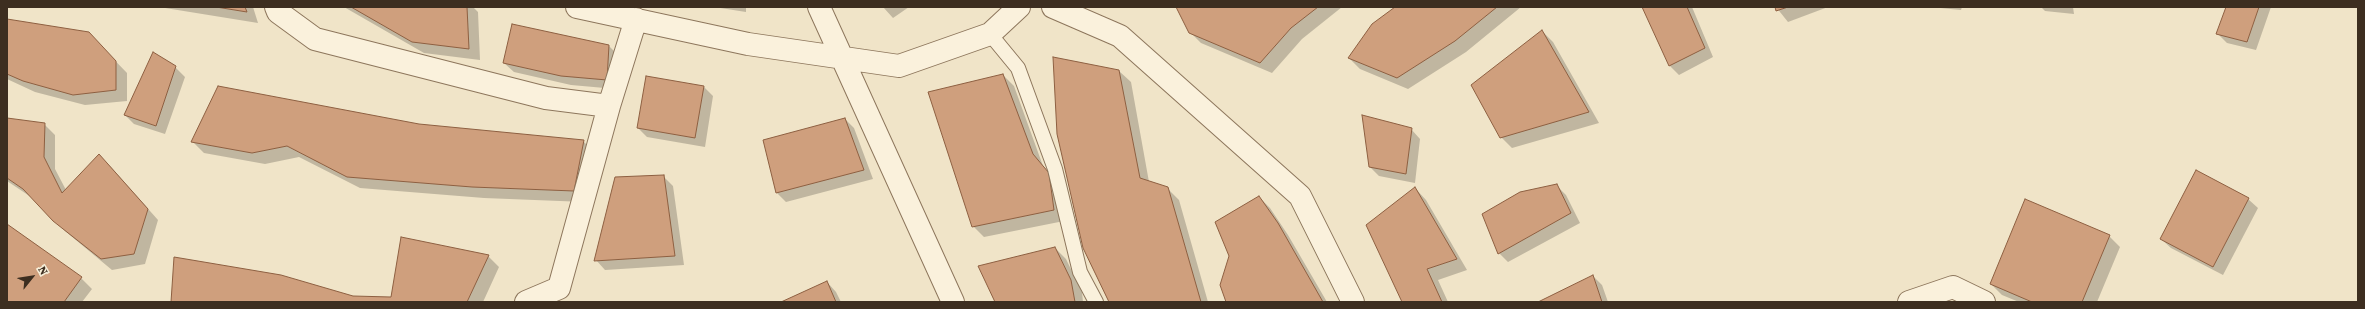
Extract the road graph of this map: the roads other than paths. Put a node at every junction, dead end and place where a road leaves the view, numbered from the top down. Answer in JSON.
{"nodes":[{"id":1,"x":276,"y":7,"type":"edge"},
{"id":2,"x":578,"y":7,"type":"edge"},
{"id":3,"x":819,"y":7,"type":"edge"},
{"id":4,"x":1019,"y":7,"type":"edge"},
{"id":5,"x":1053,"y":7,"type":"edge"},
{"id":6,"x":636,"y":20,"type":"junction"},
{"id":7,"x":990,"y":34,"type":"junction"},
{"id":8,"x":842,"y":58,"type":"junction"},
{"id":9,"x":609,"y":106,"type":"junction"},
{"id":10,"x":526,"y":302,"type":"edge"},
{"id":11,"x":953,"y":302,"type":"edge"},
{"id":12,"x":1096,"y":302,"type":"edge"},
{"id":13,"x":1353,"y":302,"type":"edge"},
{"id":14,"x":1909,"y":302,"type":"edge"},
{"id":15,"x":1984,"y":302,"type":"edge"}],
"edges":[{"from":1,"to":9,"type":"street"},
{"from":2,"to":6,"type":"street"},
{"from":3,"to":8,"type":"street"},
{"from":4,"to":7,"type":"street"},
{"from":5,"to":13,"type":"street"},
{"from":6,"to":8,"type":"street"},
{"from":6,"to":9,"type":"street"},
{"from":7,"to":8,"type":"street"},
{"from":7,"to":12,"type":"lane"},
{"from":8,"to":11,"type":"street"},
{"from":9,"to":10,"type":"street"},
{"from":14,"to":15,"type":"street"}]}
